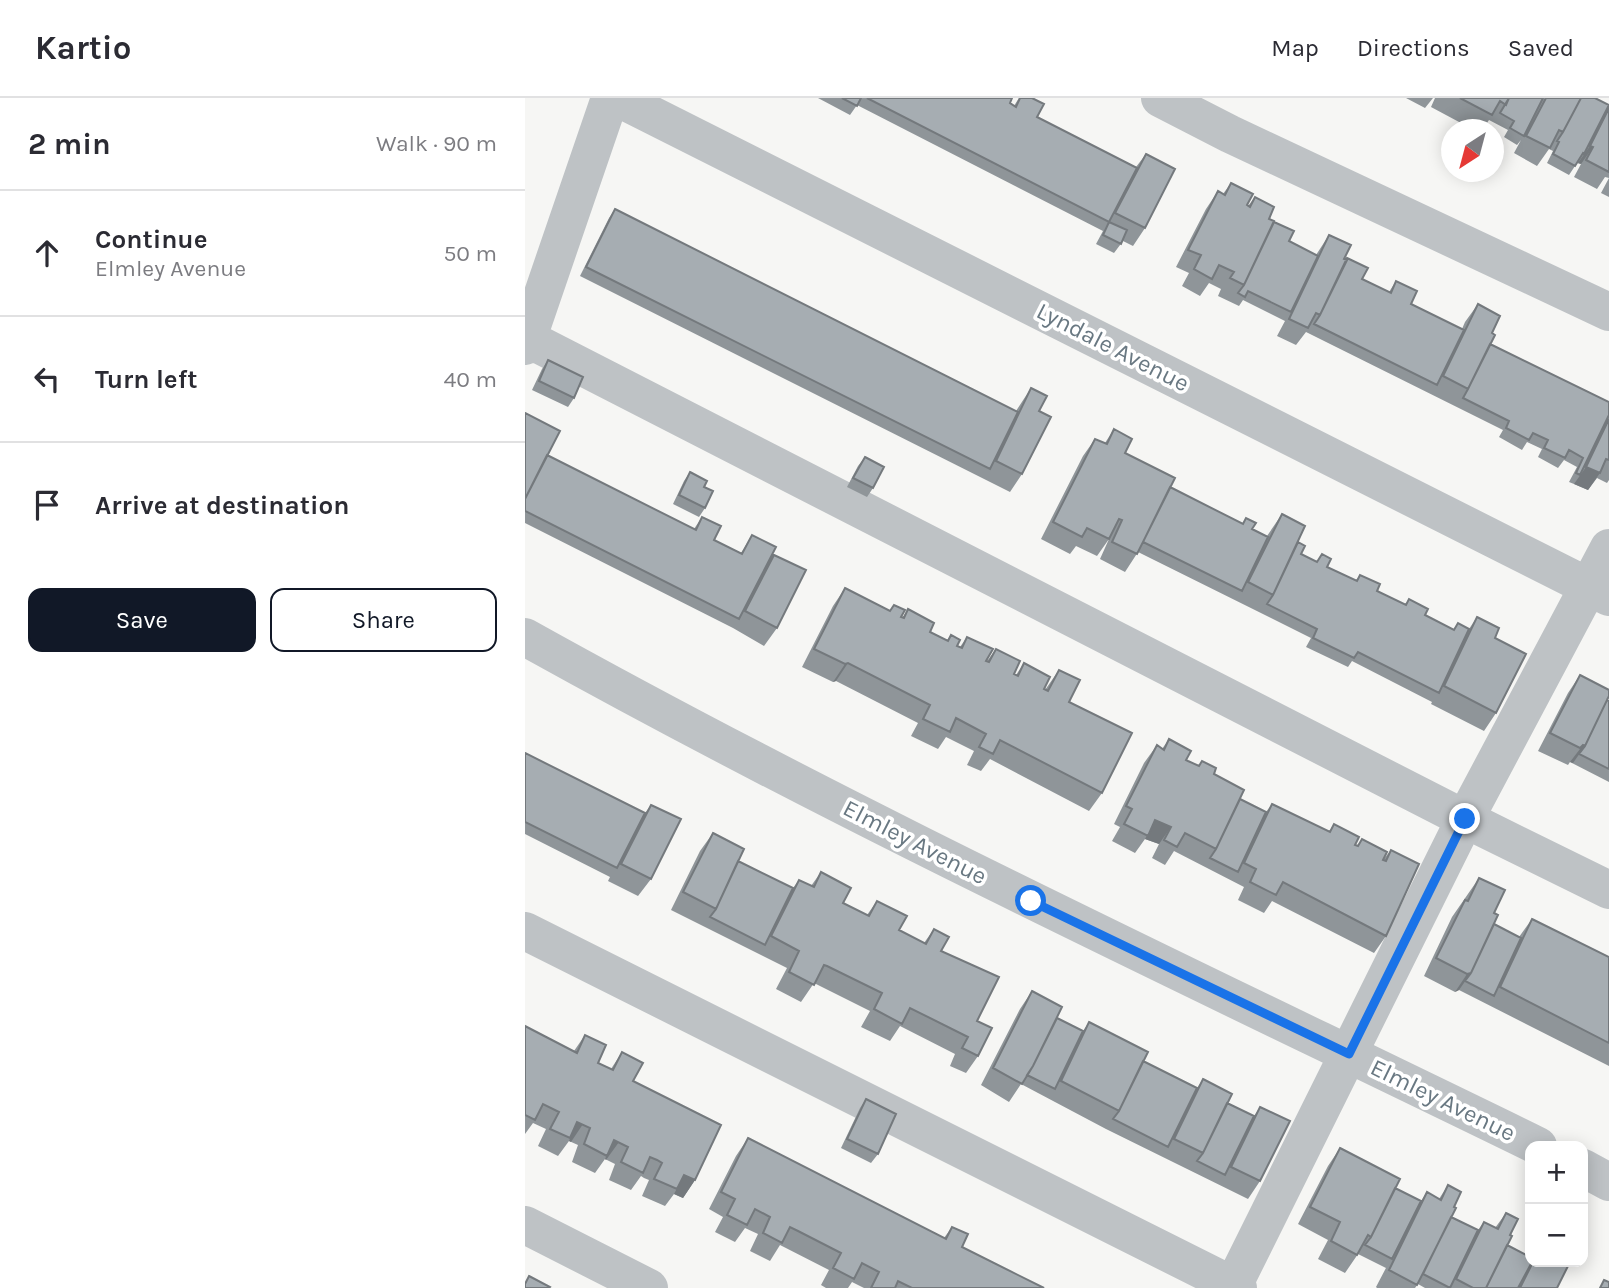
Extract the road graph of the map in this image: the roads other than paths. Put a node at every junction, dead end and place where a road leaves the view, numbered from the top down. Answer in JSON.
{"nodes":[{"id":1,"x":610,"y":98,"type":"edge"},
{"id":2,"x":618,"y":98,"type":"edge"},
{"id":3,"x":1160,"y":98,"type":"edge"},
{"id":4,"x":1609,"y":312,"type":"edge"},
{"id":5,"x":526,"y":343,"type":"edge"},
{"id":6,"x":1609,"y":548,"type":"edge"},
{"id":7,"x":1599,"y":592,"type":"edge"},
{"id":8,"x":525,"y":637,"type":"edge"},
{"id":9,"x":1465,"y":819,"type":"junction"},
{"id":10,"x":1609,"y":890,"type":"edge"},
{"id":11,"x":525,"y":931,"type":"edge"},
{"id":12,"x":1349,"y":1054,"type":"junction"},
{"id":13,"x":1528,"y":1141,"type":"edge"},
{"id":14,"x":1588,"y":1171,"type":"edge"},
{"id":15,"x":1609,"y":1182,"type":"edge"},
{"id":16,"x":525,"y":1225,"type":"edge"},
{"id":17,"x":1235,"y":1287,"type":"edge"},
{"id":18,"x":649,"y":1288,"type":"edge"}],
"edges":[{"from":1,"to":5,"type":"street"},
{"from":2,"to":7,"type":"street","name":"Lyndale Avenue"},
{"from":3,"to":4,"type":"street"},
{"from":5,"to":9,"type":"street"},
{"from":6,"to":7,"type":"street"},
{"from":7,"to":9,"type":"street"},
{"from":8,"to":12,"type":"street","name":"Elmley Avenue"},
{"from":9,"to":10,"type":"street"},
{"from":9,"to":12,"type":"street"},
{"from":11,"to":17,"type":"street"},
{"from":12,"to":13,"type":"street","name":"Elmley Avenue"},
{"from":12,"to":17,"type":"street"},
{"from":14,"to":15,"type":"street"},
{"from":16,"to":18,"type":"street"}]}
